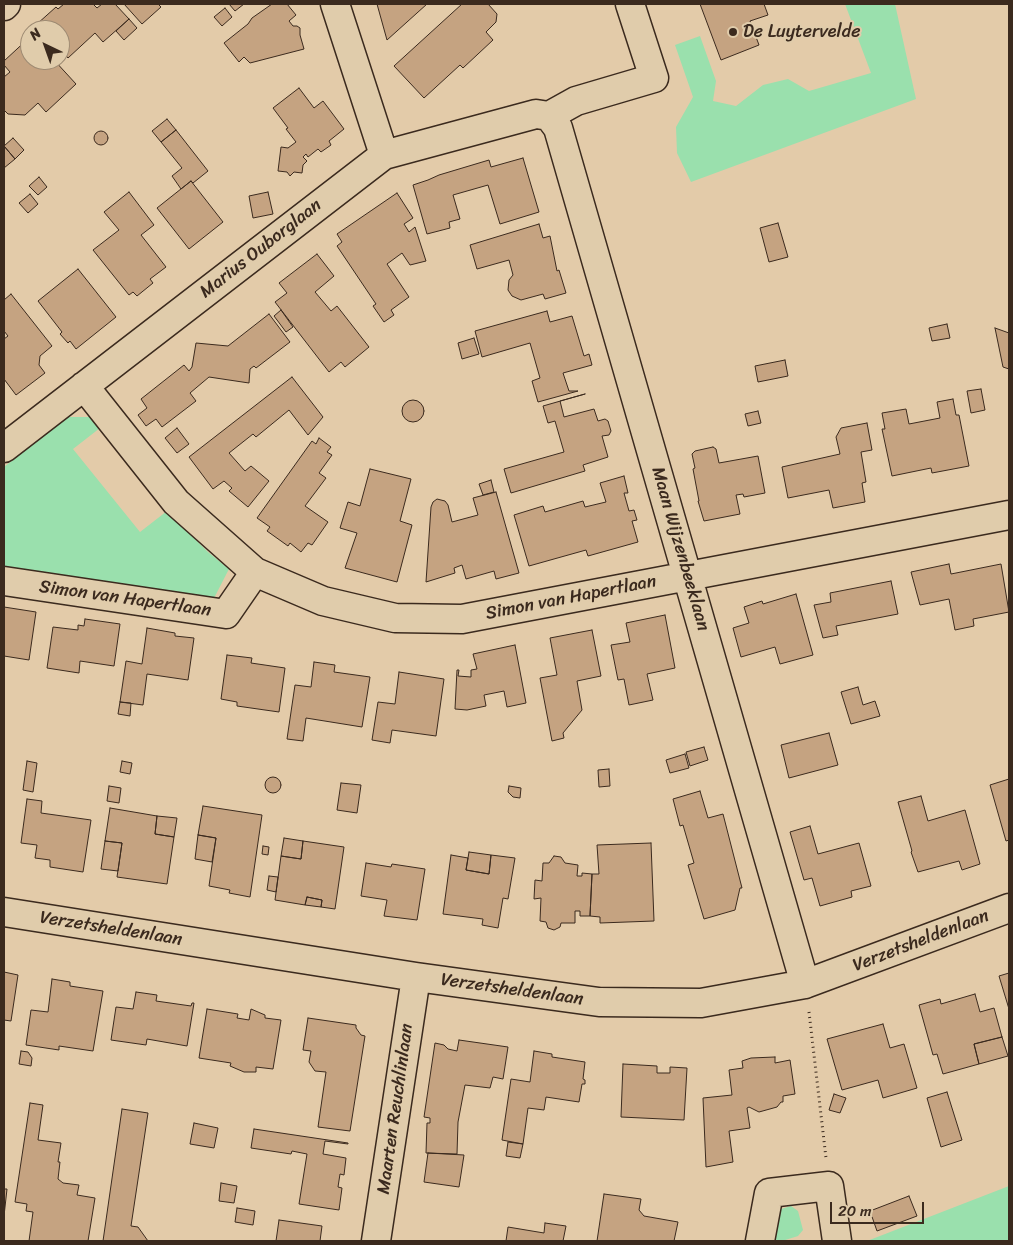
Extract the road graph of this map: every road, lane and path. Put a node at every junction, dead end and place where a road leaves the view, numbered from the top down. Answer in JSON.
{"nodes":[{"id":1,"x":335,"y":4,"type":"edge"},
{"id":2,"x":630,"y":4,"type":"edge"},
{"id":3,"x":549,"y":116,"type":"junction"},
{"id":4,"x":384,"y":155,"type":"junction"},
{"id":5,"x":84,"y":386,"type":"junction"},
{"id":6,"x":4,"y":448,"type":"edge"},
{"id":7,"x":1009,"y":515,"type":"edge"},
{"id":8,"x":255,"y":572,"type":"junction"},
{"id":9,"x":688,"y":576,"type":"junction"},
{"id":10,"x":4,"y":581,"type":"edge"},
{"id":11,"x":1009,"y":908,"type":"edge"},
{"id":12,"x":4,"y":912,"type":"edge"},
{"id":13,"x":416,"y":977,"type":"junction"},
{"id":14,"x":805,"y":984,"type":"junction"},
{"id":15,"x":829,"y":1186,"type":"junction"},
{"id":16,"x":376,"y":1241,"type":"edge"},
{"id":17,"x":760,"y":1241,"type":"edge"},
{"id":18,"x":837,"y":1241,"type":"edge"}],
"edges":[{"from":1,"to":4,"type":"street"},
{"from":2,"to":3,"type":"street"},
{"from":3,"to":4,"type":"street","name":"Marius Ouborglaan"},
{"from":3,"to":9,"type":"street","name":"Maan Wijzenbeeklaan"},
{"from":4,"to":5,"type":"street","name":"Marius Ouborglaan"},
{"from":5,"to":6,"type":"street","name":"Marius Ouborglaan"},
{"from":5,"to":8,"type":"street","name":"Simon van Hapertlaan"},
{"from":7,"to":9,"type":"street","name":"Simon van Hapertlaan"},
{"from":8,"to":9,"type":"street","name":"Simon van Hapertlaan"},
{"from":8,"to":10,"type":"street","name":"Simon van Hapertlaan"},
{"from":9,"to":14,"type":"street","name":"Maan Wijzenbeeklaan"},
{"from":11,"to":14,"type":"street","name":"Verzetsheldenlaan"},
{"from":12,"to":13,"type":"street","name":"Verzetsheldenlaan"},
{"from":13,"to":14,"type":"street","name":"Verzetsheldenlaan"},
{"from":13,"to":16,"type":"street","name":"Maarten Reuchlinlaan"},
{"from":14,"to":15,"type":"path"},
{"from":15,"to":17,"type":"street"},
{"from":15,"to":18,"type":"street"}]}
